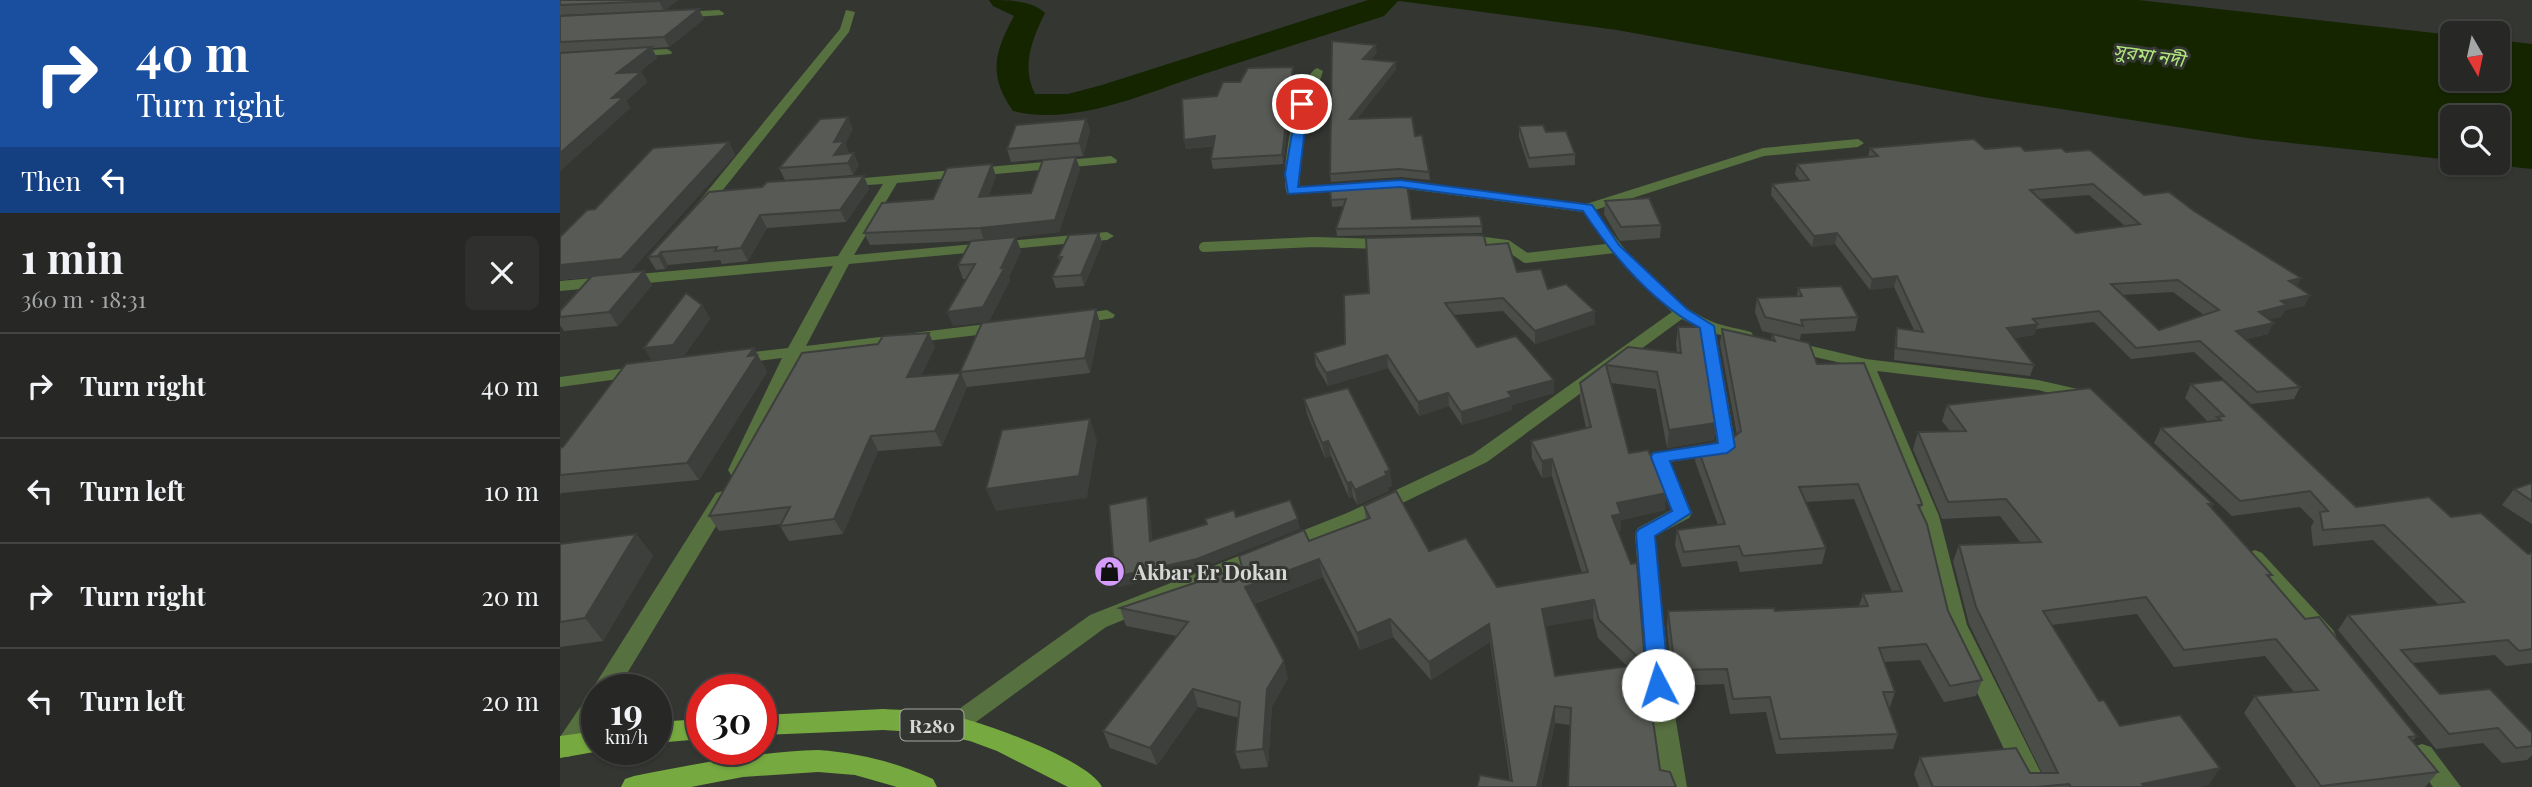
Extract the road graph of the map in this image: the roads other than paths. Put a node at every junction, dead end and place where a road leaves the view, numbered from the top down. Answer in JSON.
{"nodes":[{"id":1,"x":849,"y":12,"type":"dead end"},
{"id":2,"x":719,"y":13,"type":"dead end"},
{"id":3,"x":666,"y":15,"type":"edge"},
{"id":4,"x":667,"y":52,"type":"dead end"},
{"id":5,"x":613,"y":55,"type":"edge"},
{"id":6,"x":1317,"y":71,"type":"dead end"},
{"id":7,"x":1858,"y":143,"type":"dead end"},
{"id":8,"x":1111,"y":160,"type":"dead end"},
{"id":9,"x":892,"y":180,"type":"junction"},
{"id":10,"x":824,"y":185,"type":"edge"},
{"id":11,"x":1587,"y":208,"type":"junction"},
{"id":12,"x":689,"y":221,"type":"edge"},
{"id":13,"x":1107,"y":236,"type":"dead end"},
{"id":14,"x":1455,"y":241,"type":"edge"},
{"id":15,"x":1392,"y":243,"type":"edge"},
{"id":16,"x":1204,"y":247,"type":"dead end"},
{"id":17,"x":1615,"y":248,"type":"junction"},
{"id":18,"x":841,"y":258,"type":"junction"},
{"id":19,"x":654,"y":259,"type":"edge"},
{"id":20,"x":637,"y":277,"type":"junction"},
{"id":21,"x":560,"y":286,"type":"edge"},
{"id":22,"x":1682,"y":313,"type":"junction"},
{"id":23,"x":1107,"y":315,"type":"dead end"},
{"id":24,"x":1058,"y":321,"type":"edge"},
{"id":25,"x":1021,"y":325,"type":"edge"},
{"id":26,"x":1707,"y":326,"type":"junction"},
{"id":27,"x":791,"y":352,"type":"junction"},
{"id":28,"x":723,"y":361,"type":"edge"},
{"id":29,"x":1866,"y":364,"type":"junction"},
{"id":30,"x":654,"y":370,"type":"edge"},
{"id":31,"x":560,"y":382,"type":"edge"},
{"id":32,"x":2107,"y":414,"type":"edge"},
{"id":33,"x":2240,"y":542,"type":"edge"},
{"id":34,"x":2338,"y":652,"type":"edge"},
{"id":35,"x":614,"y":674,"type":"edge"},
{"id":36,"x":581,"y":723,"type":"edge"},
{"id":37,"x":777,"y":724,"type":"edge"},
{"id":38,"x":953,"y":726,"type":"junction"},
{"id":39,"x":2406,"y":735,"type":"edge"},
{"id":40,"x":564,"y":746,"type":"edge"},
{"id":41,"x":634,"y":787,"type":"edge"},
{"id":42,"x":924,"y":787,"type":"edge"},
{"id":43,"x":1089,"y":787,"type":"edge"},
{"id":44,"x":1674,"y":787,"type":"edge"},
{"id":45,"x":2035,"y":787,"type":"edge"},
{"id":46,"x":2448,"y":787,"type":"edge"}],
"edges":[{"from":1,"to":12,"type":"street"},
{"from":2,"to":3,"type":"street"},
{"from":4,"to":5,"type":"street"},
{"from":6,"to":11,"type":"street"},
{"from":7,"to":11,"type":"street"},
{"from":8,"to":9,"type":"street"},
{"from":9,"to":10,"type":"street"},
{"from":9,"to":18,"type":"street"},
{"from":11,"to":17,"type":"street"},
{"from":13,"to":18,"type":"street"},
{"from":14,"to":17,"type":"lane"},
{"from":15,"to":16,"type":"lane"},
{"from":17,"to":22,"type":"street"},
{"from":18,"to":20,"type":"street"},
{"from":18,"to":27,"type":"street"},
{"from":19,"to":20,"type":"street"},
{"from":20,"to":21,"type":"street"},
{"from":22,"to":26,"type":"street"},
{"from":22,"to":38,"type":"street"},
{"from":23,"to":24,"type":"street"},
{"from":25,"to":27,"type":"street"},
{"from":26,"to":29,"type":"street"},
{"from":26,"to":44,"type":"street"},
{"from":27,"to":28,"type":"street"},
{"from":27,"to":35,"type":"street"},
{"from":29,"to":32,"type":"street"},
{"from":29,"to":45,"type":"street"},
{"from":30,"to":31,"type":"street"},
{"from":33,"to":34,"type":"street"},
{"from":36,"to":40,"type":"street"},
{"from":37,"to":38,"type":"main road","number":"R280"},
{"from":38,"to":43,"type":"main road","number":"R280"},
{"from":39,"to":46,"type":"street"},
{"from":41,"to":42,"type":"main road"}]}
